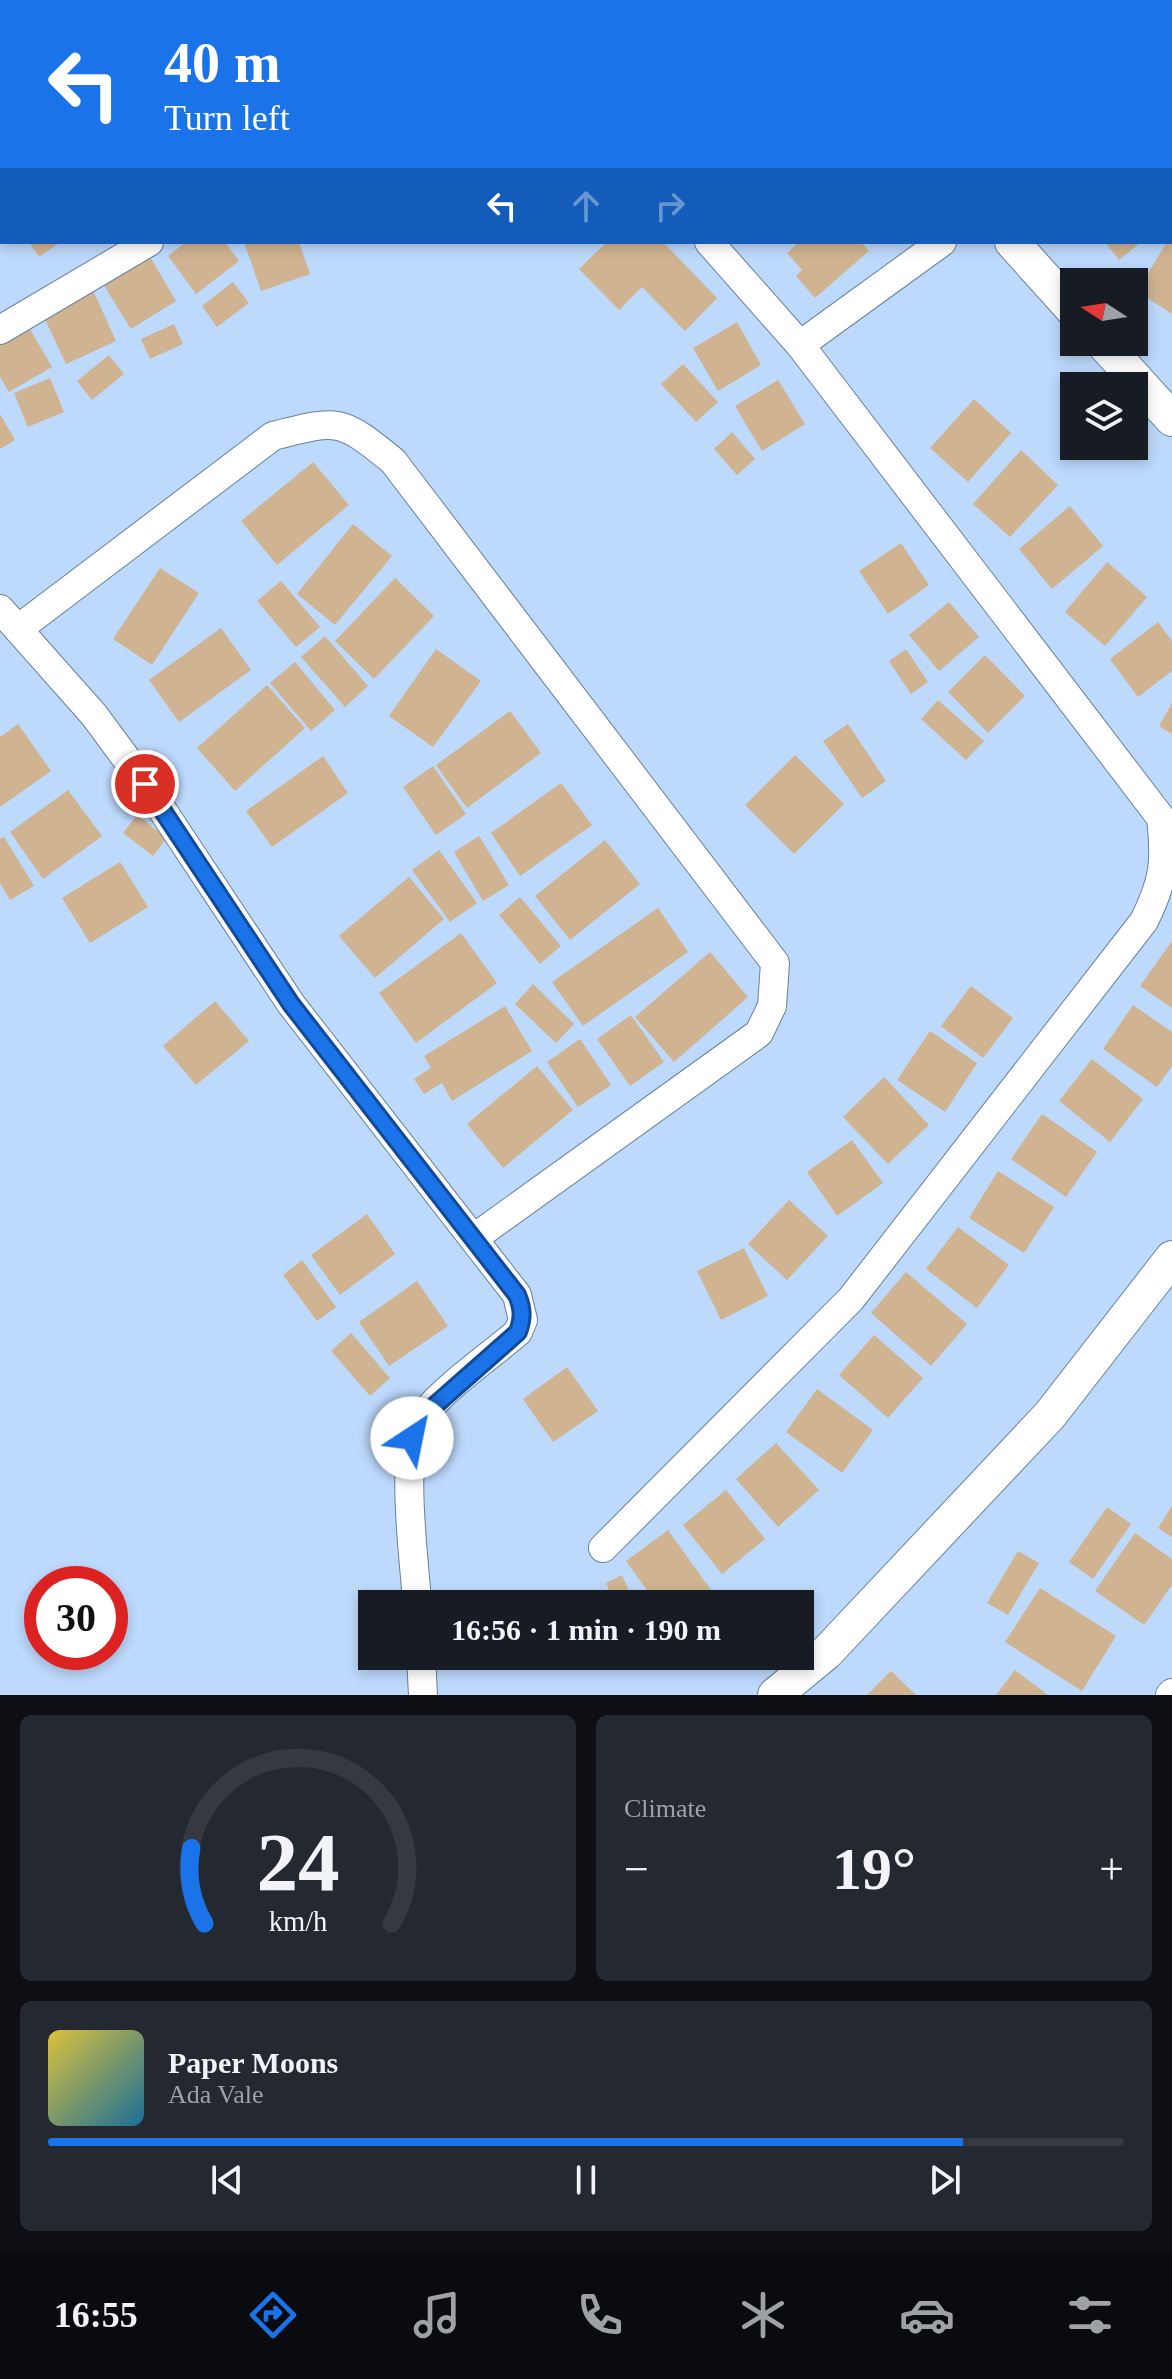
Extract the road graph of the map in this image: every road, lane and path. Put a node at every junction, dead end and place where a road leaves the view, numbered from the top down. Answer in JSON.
{"nodes":[{"id":1,"x":146,"y":244,"type":"edge"},
{"id":2,"x":711,"y":244,"type":"edge"},
{"id":3,"x":939,"y":244,"type":"edge"},
{"id":4,"x":1014,"y":244,"type":"edge"},
{"id":5,"x":1060,"y":295,"type":"edge"},
{"id":6,"x":0,"y":330,"type":"edge"},
{"id":7,"x":800,"y":345,"type":"junction"},
{"id":8,"x":1115,"y":356,"type":"edge"},
{"id":9,"x":1172,"y":419,"type":"edge"},
{"id":10,"x":9,"y":619,"type":"edge"},
{"id":11,"x":474,"y":1238,"type":"junction"},
{"id":12,"x":1172,"y":1258,"type":"edge"},
{"id":13,"x":603,"y":1548,"type":"dead end"},
{"id":14,"x":416,"y":1590,"type":"edge"},
{"id":15,"x":422,"y":1670,"type":"edge"},
{"id":16,"x":423,"y":1695,"type":"edge"},
{"id":17,"x":775,"y":1695,"type":"edge"}],
"edges":[{"from":1,"to":6,"type":"street"},
{"from":2,"to":7,"type":"street"},
{"from":3,"to":7,"type":"street"},
{"from":4,"to":5,"type":"street"},
{"from":7,"to":13,"type":"street"},
{"from":8,"to":9,"type":"street"},
{"from":10,"to":11,"type":"street"},
{"from":10,"to":11,"type":"street"},
{"from":11,"to":14,"type":"street"},
{"from":12,"to":17,"type":"street"},
{"from":15,"to":16,"type":"street"}]}
